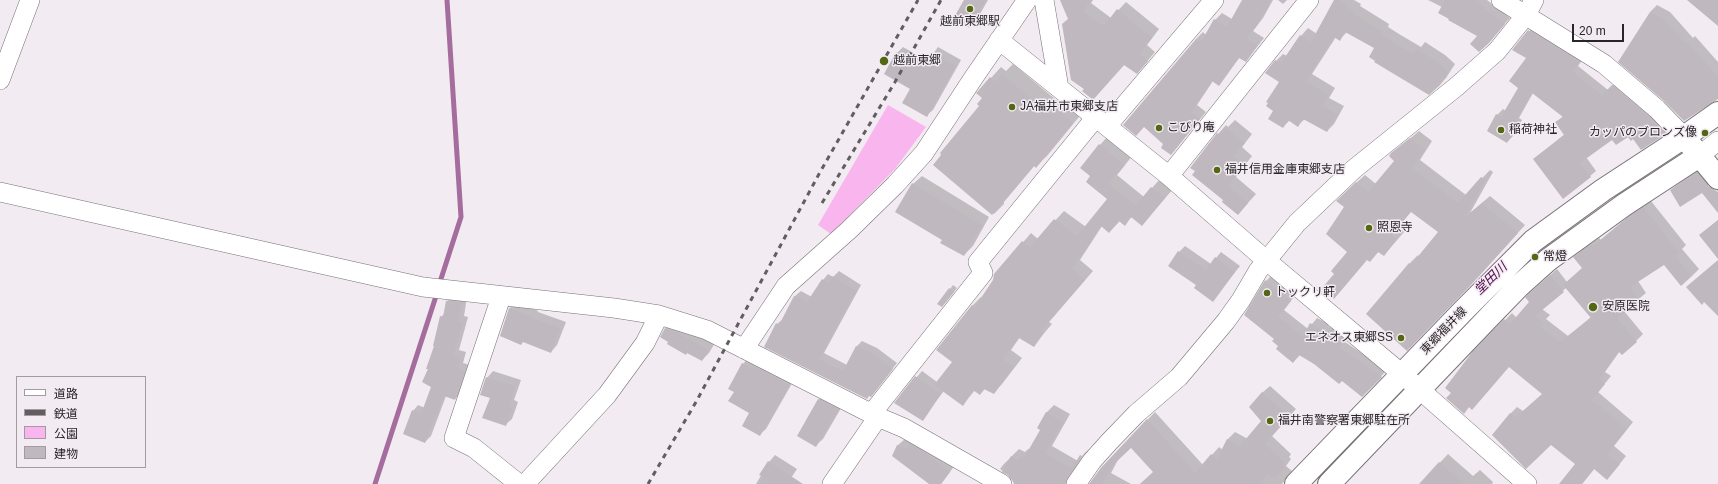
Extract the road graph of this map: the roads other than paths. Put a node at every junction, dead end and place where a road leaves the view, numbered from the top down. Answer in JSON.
{"nodes":[{"id":1,"x":30,"y":0,"type":"edge"},
{"id":2,"x":1027,"y":0,"type":"edge"},
{"id":3,"x":1044,"y":0,"type":"edge"},
{"id":4,"x":1214,"y":0,"type":"edge"},
{"id":5,"x":1309,"y":0,"type":"edge"},
{"id":6,"x":1501,"y":0,"type":"edge"},
{"id":7,"x":1530,"y":7,"type":"edge"},
{"id":8,"x":999,"y":40,"type":"junction"},
{"id":9,"x":0,"y":80,"type":"edge"},
{"id":10,"x":1059,"y":88,"type":"junction"},
{"id":11,"x":1718,"y":113,"type":"edge"},
{"id":12,"x":1101,"y":121,"type":"junction"},
{"id":13,"x":1718,"y":142,"type":"edge"},
{"id":14,"x":1691,"y":146,"type":"junction"},
{"id":15,"x":1169,"y":176,"type":"junction"},
{"id":16,"x":1718,"y":178,"type":"edge"},
{"id":17,"x":0,"y":192,"type":"edge"},
{"id":18,"x":1533,"y":241,"type":"junction"},
{"id":19,"x":1548,"y":260,"type":"junction"},
{"id":20,"x":1267,"y":261,"type":"junction"},
{"id":21,"x":501,"y":296,"type":"junction"},
{"id":22,"x":1464,"y":310,"type":"junction"},
{"id":23,"x":659,"y":315,"type":"junction"},
{"id":24,"x":1490,"y":316,"type":"junction"},
{"id":25,"x":744,"y":349,"type":"junction"},
{"id":26,"x":1402,"y":374,"type":"junction"},
{"id":27,"x":1420,"y":390,"type":"junction"},
{"id":28,"x":875,"y":415,"type":"junction"},
{"id":29,"x":1312,"y":465,"type":"junction"},
{"id":30,"x":1334,"y":479,"type":"edge"},
{"id":31,"x":519,"y":484,"type":"edge"},
{"id":32,"x":525,"y":484,"type":"edge"},
{"id":33,"x":832,"y":484,"type":"edge"},
{"id":34,"x":1002,"y":484,"type":"edge"},
{"id":35,"x":1076,"y":484,"type":"edge"},
{"id":36,"x":1296,"y":484,"type":"edge"},
{"id":37,"x":1527,"y":484,"type":"edge"}],
"edges":[{"from":1,"to":9,"type":"street"},
{"from":2,"to":8,"type":"street"},
{"from":3,"to":10,"type":"street"},
{"from":4,"to":12,"type":"street"},
{"from":5,"to":15,"type":"street"},
{"from":6,"to":7,"type":"street"},
{"from":7,"to":14,"type":"street"},
{"from":7,"to":20,"type":"street"},
{"from":8,"to":10,"type":"street"},
{"from":8,"to":25,"type":"street"},
{"from":10,"to":12,"type":"street"},
{"from":11,"to":14,"type":"main road"},
{"from":12,"to":15,"type":"street"},
{"from":12,"to":28,"type":"street"},
{"from":13,"to":14,"type":"street"},
{"from":14,"to":16,"type":"main road"},
{"from":14,"to":18,"type":"main road","name":"東郷福井線"},
{"from":14,"to":19,"type":"main road","name":"東郷福井線"},
{"from":15,"to":20,"type":"street"},
{"from":17,"to":21,"type":"street"},
{"from":18,"to":19,"type":"street"},
{"from":18,"to":22,"type":"main road","name":"東郷福井線"},
{"from":19,"to":24,"type":"main road","name":"東郷福井線"},
{"from":20,"to":26,"type":"street"},
{"from":20,"to":35,"type":"street"},
{"from":21,"to":23,"type":"street"},
{"from":21,"to":31,"type":"street"},
{"from":22,"to":24,"type":"street"},
{"from":22,"to":26,"type":"main road","name":"東郷福井線"},
{"from":23,"to":25,"type":"street"},
{"from":23,"to":32,"type":"street"},
{"from":24,"to":27,"type":"main road","name":"東郷福井線"},
{"from":25,"to":28,"type":"street"},
{"from":26,"to":27,"type":"street"},
{"from":26,"to":29,"type":"main road","name":"東郷福井線"},
{"from":27,"to":30,"type":"main road","name":"東郷福井線"},
{"from":27,"to":37,"type":"street"},
{"from":28,"to":33,"type":"street"},
{"from":28,"to":34,"type":"street"},
{"from":29,"to":30,"type":"street"},
{"from":29,"to":36,"type":"main road","name":"東郷福井線"}]}
